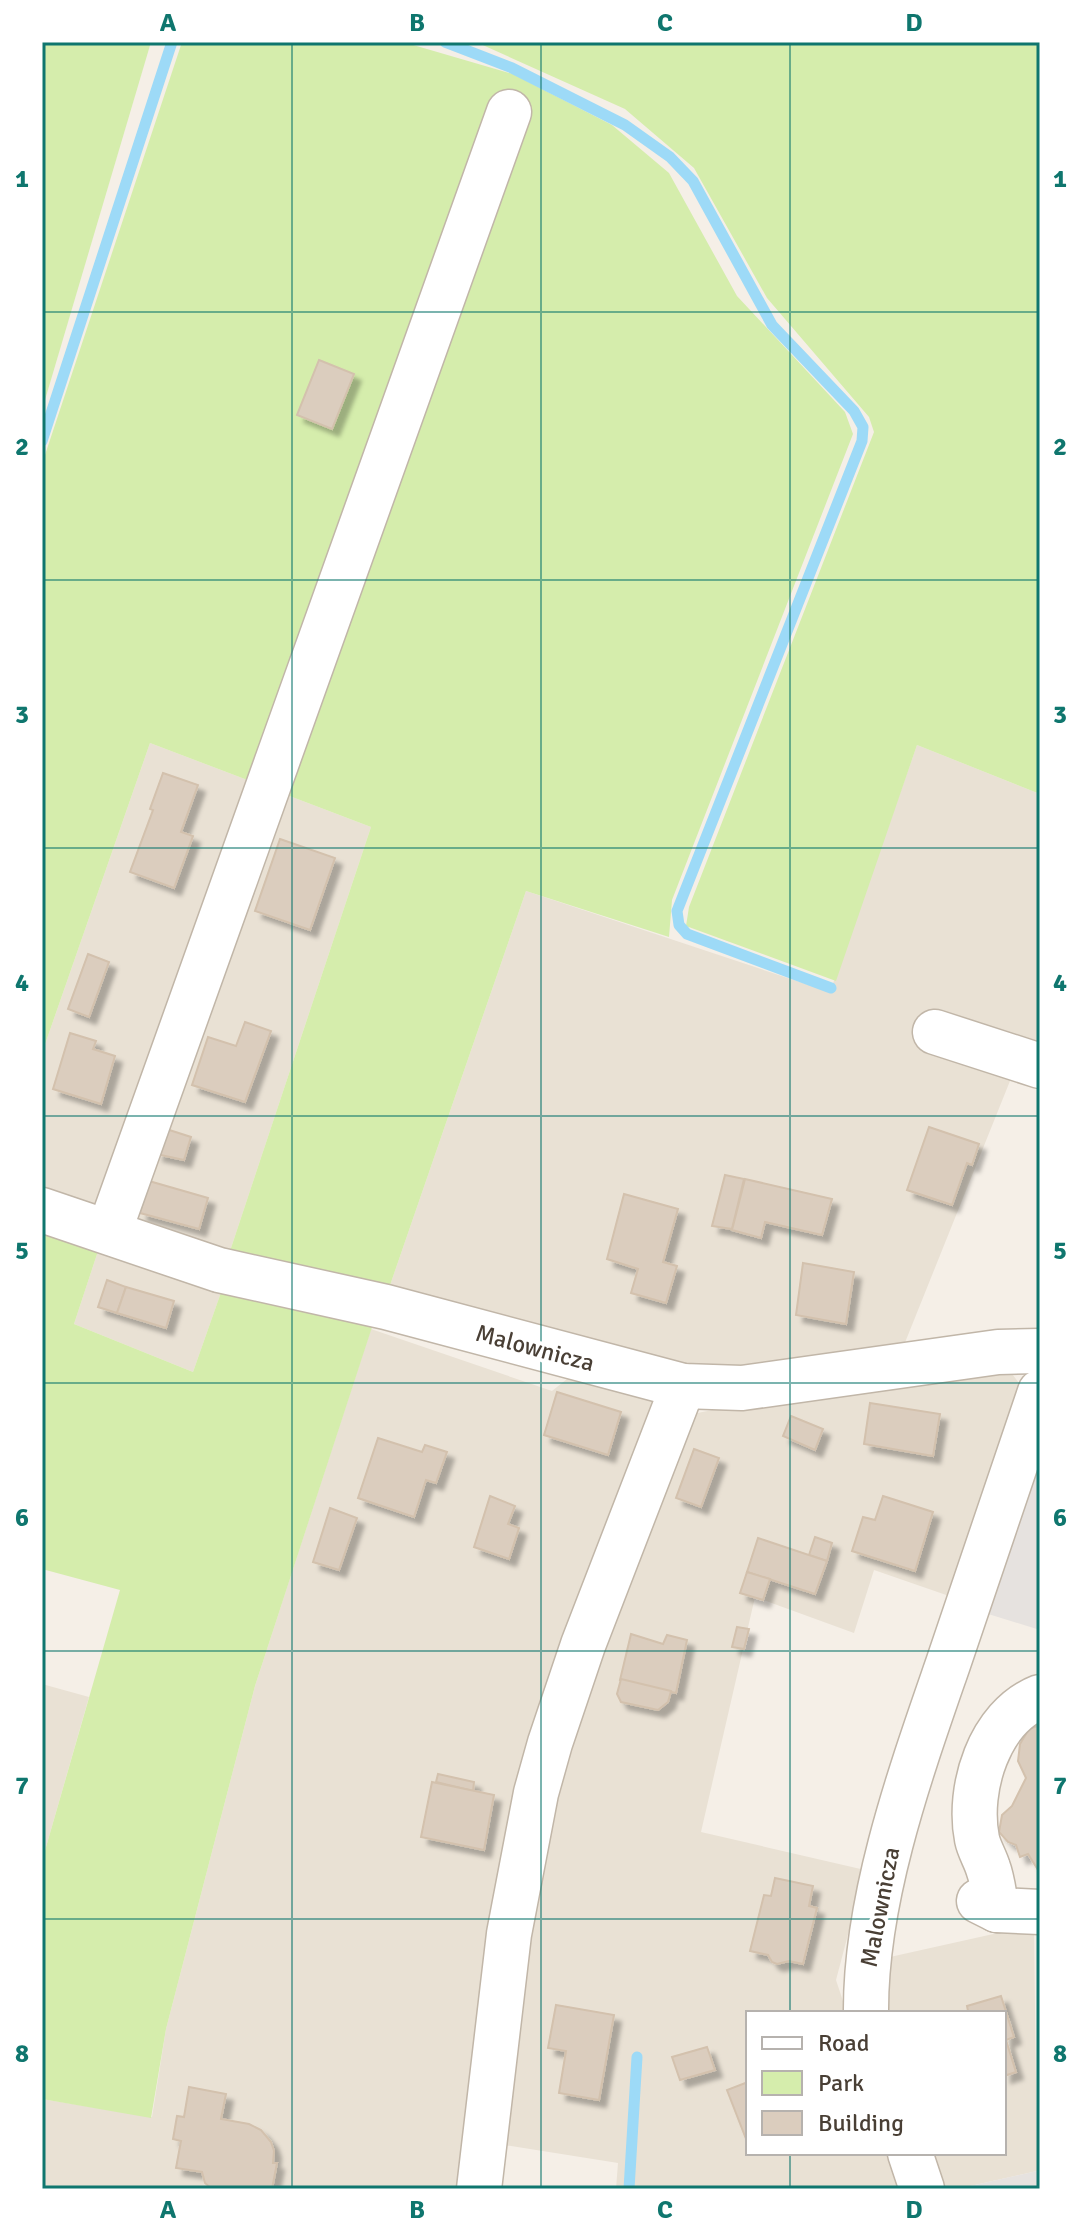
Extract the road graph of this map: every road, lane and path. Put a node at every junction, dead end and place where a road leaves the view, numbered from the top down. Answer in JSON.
{"nodes":[{"id":1,"x":509,"y":112,"type":"dead end"},
{"id":2,"x":935,"y":1032,"type":"dead end"},
{"id":3,"x":1040,"y":1066,"type":"edge"},
{"id":4,"x":42,"y":1210,"type":"edge"},
{"id":5,"x":109,"y":1232,"type":"junction"},
{"id":6,"x":1040,"y":1351,"type":"edge"},
{"id":7,"x":683,"y":1386,"type":"junction"},
{"id":8,"x":1040,"y":1392,"type":"edge"},
{"id":9,"x":1040,"y":1697,"type":"edge"},
{"id":10,"x":1040,"y":1912,"type":"edge"},
{"id":11,"x":866,"y":2011,"type":"edge"},
{"id":12,"x":911,"y":2155,"type":"edge"},
{"id":13,"x":479,"y":2189,"type":"edge"},
{"id":14,"x":922,"y":2189,"type":"edge"}],
"edges":[{"from":1,"to":5,"type":"street"},
{"from":2,"to":3,"type":"street"},
{"from":4,"to":5,"type":"street","name":"Malownicza"},
{"from":5,"to":7,"type":"street","name":"Malownicza"},
{"from":6,"to":7,"type":"street","name":"Malownicza"},
{"from":7,"to":13,"type":"street"},
{"from":8,"to":11,"type":"street","name":"Malownicza"},
{"from":9,"to":10,"type":"street"},
{"from":12,"to":14,"type":"street"}]}
